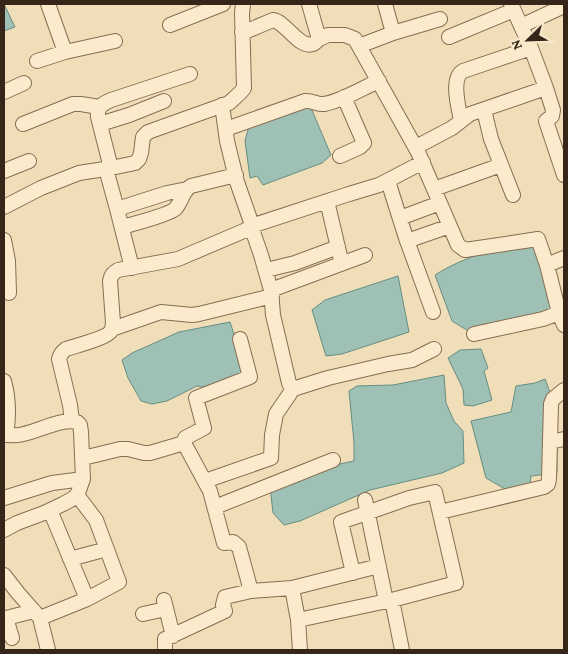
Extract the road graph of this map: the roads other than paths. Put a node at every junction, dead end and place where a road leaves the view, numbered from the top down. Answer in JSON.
{"nodes":[{"id":1,"x":48,"y":4,"type":"edge"},
{"id":2,"x":223,"y":4,"type":"edge"},
{"id":3,"x":243,"y":4,"type":"edge"},
{"id":4,"x":309,"y":4,"type":"edge"},
{"id":5,"x":385,"y":4,"type":"edge"},
{"id":6,"x":564,"y":6,"type":"edge"},
{"id":7,"x":513,"y":7,"type":"edge"},
{"id":8,"x":440,"y":19,"type":"dead end"},
{"id":9,"x":170,"y":25,"type":"dead end"},
{"id":10,"x":521,"y":26,"type":"junction"},
{"id":11,"x":242,"y":32,"type":"junction"},
{"id":12,"x":393,"y":33,"type":"junction"},
{"id":13,"x":449,"y":37,"type":"dead end"},
{"id":14,"x":319,"y":39,"type":"junction"},
{"id":15,"x":115,"y":41,"type":"dead end"},
{"id":16,"x":359,"y":46,"type":"junction"},
{"id":17,"x":531,"y":48,"type":"junction"},
{"id":18,"x":65,"y":52,"type":"junction"},
{"id":19,"x":37,"y":61,"type":"dead end"},
{"id":20,"x":190,"y":74,"type":"dead end"},
{"id":21,"x":378,"y":81,"type":"junction"},
{"id":22,"x":24,"y":83,"type":"dead end"},
{"id":23,"x":158,"y":85,"type":"junction"},
{"id":24,"x":546,"y":88,"type":"junction"},
{"id":25,"x":4,"y":92,"type":"edge"},
{"id":26,"x":344,"y":96,"type":"junction"},
{"id":27,"x":164,"y":101,"type":"junction"},
{"id":28,"x":222,"y":105,"type":"junction"},
{"id":29,"x":99,"y":107,"type":"junction"},
{"id":30,"x":484,"y":110,"type":"junction"},
{"id":31,"x":461,"y":121,"type":"junction"},
{"id":32,"x":23,"y":124,"type":"dead end"},
{"id":33,"x":100,"y":124,"type":"junction"},
{"id":34,"x":171,"y":124,"type":"junction"},
{"id":35,"x":226,"y":129,"type":"junction"},
{"id":36,"x":416,"y":147,"type":"junction"},
{"id":37,"x":340,"y":156,"type":"dead end"},
{"id":38,"x":30,"y":161,"type":"dead end"},
{"id":39,"x":423,"y":162,"type":"junction"},
{"id":40,"x":501,"y":165,"type":"junction"},
{"id":41,"x":108,"y":169,"type":"junction"},
{"id":42,"x":4,"y":171,"type":"edge"},
{"id":43,"x":236,"y":175,"type":"junction"},
{"id":44,"x":564,"y":175,"type":"edge"},
{"id":45,"x":388,"y":181,"type":"junction"},
{"id":46,"x":187,"y":189,"type":"junction"},
{"id":47,"x":434,"y":189,"type":"junction"},
{"id":48,"x":513,"y":195,"type":"dead end"},
{"id":49,"x":327,"y":201,"type":"junction"},
{"id":50,"x":440,"y":203,"type":"junction"},
{"id":51,"x":4,"y":207,"type":"edge"},
{"id":52,"x":117,"y":209,"type":"junction"},
{"id":53,"x":400,"y":218,"type":"junction"},
{"id":54,"x":251,"y":226,"type":"junction"},
{"id":55,"x":450,"y":226,"type":"junction"},
{"id":56,"x":122,"y":227,"type":"junction"},
{"id":57,"x":4,"y":240,"type":"edge"},
{"id":58,"x":407,"y":242,"type":"junction"},
{"id":59,"x":338,"y":247,"type":"junction"},
{"id":60,"x":365,"y":255,"type":"dead end"},
{"id":61,"x":564,"y":258,"type":"edge"},
{"id":62,"x":6,"y":261,"type":"edge"},
{"id":63,"x":342,"y":264,"type":"junction"},
{"id":64,"x":547,"y":266,"type":"junction"},
{"id":65,"x":132,"y":268,"type":"junction"},
{"id":66,"x":266,"y":270,"type":"junction"},
{"id":67,"x":9,"y":293,"type":"dead end"},
{"id":68,"x":272,"y":293,"type":"junction"},
{"id":69,"x":433,"y":312,"type":"dead end"},
{"id":70,"x":563,"y":317,"type":"edge"},
{"id":71,"x":112,"y":329,"type":"junction"},
{"id":72,"x":474,"y":334,"type":"dead end"},
{"id":73,"x":240,"y":339,"type":"dead end"},
{"id":74,"x":434,"y":349,"type":"dead end"},
{"id":75,"x":4,"y":381,"type":"edge"},
{"id":76,"x":293,"y":389,"type":"junction"},
{"id":77,"x":564,"y":390,"type":"edge"},
{"id":78,"x":72,"y":421,"type":"junction"},
{"id":79,"x":5,"y":435,"type":"edge"},
{"id":80,"x":557,"y":440,"type":"edge"},
{"id":81,"x":184,"y":443,"type":"junction"},
{"id":82,"x":83,"y":458,"type":"junction"},
{"id":83,"x":333,"y":460,"type":"dead end"},
{"id":84,"x":83,"y":478,"type":"junction"},
{"id":85,"x":205,"y":481,"type":"junction"},
{"id":86,"x":77,"y":494,"type":"junction"},
{"id":87,"x":4,"y":498,"type":"edge"},
{"id":88,"x":367,"y":506,"type":"junction"},
{"id":89,"x":215,"y":507,"type":"junction"},
{"id":90,"x":50,"y":510,"type":"junction"},
{"id":91,"x":440,"y":512,"type":"junction"},
{"id":92,"x":4,"y":530,"type":"edge"},
{"id":93,"x":107,"y":549,"type":"junction"},
{"id":94,"x":70,"y":559,"type":"junction"},
{"id":95,"x":379,"y":566,"type":"junction"},
{"id":96,"x":353,"y":573,"type":"junction"},
{"id":97,"x":4,"y":575,"type":"edge"},
{"id":98,"x":292,"y":588,"type":"junction"},
{"id":99,"x":251,"y":591,"type":"junction"},
{"id":100,"x":87,"y":599,"type":"junction"},
{"id":101,"x":389,"y":601,"type":"junction"},
{"id":102,"x":37,"y":614,"type":"junction"},
{"id":103,"x":143,"y":614,"type":"dead end"},
{"id":104,"x":298,"y":620,"type":"junction"},
{"id":105,"x":173,"y":636,"type":"junction"},
{"id":106,"x":12,"y":638,"type":"dead end"},
{"id":107,"x":48,"y":650,"type":"edge"},
{"id":108,"x":165,"y":650,"type":"edge"},
{"id":109,"x":300,"y":650,"type":"edge"},
{"id":110,"x":402,"y":650,"type":"edge"}],
"edges":[{"from":1,"to":18,"type":"street"},
{"from":2,"to":9,"type":"street"},
{"from":3,"to":11,"type":"street"},
{"from":4,"to":14,"type":"street"},
{"from":5,"to":12,"type":"street"},
{"from":6,"to":10,"type":"street"},
{"from":7,"to":10,"type":"street"},
{"from":7,"to":13,"type":"street"},
{"from":8,"to":12,"type":"street"},
{"from":10,"to":17,"type":"street"},
{"from":11,"to":14,"type":"street"},
{"from":11,"to":28,"type":"street"},
{"from":12,"to":16,"type":"street"},
{"from":14,"to":16,"type":"street"},
{"from":15,"to":18,"type":"street"},
{"from":16,"to":21,"type":"street"},
{"from":17,"to":24,"type":"street"},
{"from":17,"to":31,"type":"street"},
{"from":18,"to":19,"type":"street"},
{"from":20,"to":23,"type":"street"},
{"from":21,"to":26,"type":"street"},
{"from":21,"to":36,"type":"street"},
{"from":22,"to":25,"type":"street"},
{"from":23,"to":27,"type":"street"},
{"from":23,"to":29,"type":"street"},
{"from":24,"to":30,"type":"street"},
{"from":24,"to":44,"type":"street"},
{"from":26,"to":35,"type":"street"},
{"from":26,"to":37,"type":"street"},
{"from":27,"to":33,"type":"street"},
{"from":27,"to":34,"type":"street"},
{"from":28,"to":34,"type":"street"},
{"from":28,"to":35,"type":"street"},
{"from":29,"to":32,"type":"street"},
{"from":29,"to":33,"type":"street"},
{"from":30,"to":31,"type":"street"},
{"from":30,"to":40,"type":"street"},
{"from":31,"to":36,"type":"street"},
{"from":33,"to":41,"type":"street"},
{"from":34,"to":41,"type":"street"},
{"from":35,"to":43,"type":"street"},
{"from":36,"to":39,"type":"street"},
{"from":38,"to":42,"type":"street"},
{"from":39,"to":45,"type":"street"},
{"from":39,"to":47,"type":"street"},
{"from":40,"to":47,"type":"street"},
{"from":40,"to":48,"type":"street"},
{"from":41,"to":51,"type":"street"},
{"from":41,"to":52,"type":"street"},
{"from":43,"to":46,"type":"street"},
{"from":43,"to":54,"type":"street"},
{"from":45,"to":49,"type":"street"},
{"from":45,"to":53,"type":"street"},
{"from":46,"to":52,"type":"street"},
{"from":46,"to":56,"type":"street"},
{"from":47,"to":50,"type":"street"},
{"from":49,"to":54,"type":"street"},
{"from":49,"to":59,"type":"street"},
{"from":50,"to":53,"type":"street"},
{"from":50,"to":55,"type":"street"},
{"from":52,"to":56,"type":"street"},
{"from":53,"to":58,"type":"street"},
{"from":54,"to":65,"type":"street"},
{"from":54,"to":66,"type":"street"},
{"from":55,"to":58,"type":"street"},
{"from":55,"to":64,"type":"street"},
{"from":56,"to":65,"type":"street"},
{"from":57,"to":62,"type":"street"},
{"from":58,"to":69,"type":"street"},
{"from":59,"to":63,"type":"street"},
{"from":59,"to":66,"type":"street"},
{"from":60,"to":63,"type":"street"},
{"from":61,"to":64,"type":"street"},
{"from":62,"to":67,"type":"street"},
{"from":63,"to":68,"type":"street"},
{"from":64,"to":70,"type":"street"},
{"from":65,"to":71,"type":"street"},
{"from":66,"to":68,"type":"street"},
{"from":68,"to":71,"type":"street"},
{"from":68,"to":76,"type":"street"},
{"from":70,"to":72,"type":"street"},
{"from":71,"to":78,"type":"street"},
{"from":73,"to":81,"type":"street"},
{"from":74,"to":76,"type":"street"},
{"from":75,"to":79,"type":"street"},
{"from":76,"to":85,"type":"street"},
{"from":77,"to":80,"type":"street"},
{"from":78,"to":79,"type":"street"},
{"from":78,"to":82,"type":"street"},
{"from":80,"to":91,"type":"street"},
{"from":81,"to":82,"type":"street"},
{"from":81,"to":85,"type":"street"},
{"from":82,"to":84,"type":"street"},
{"from":83,"to":89,"type":"street"},
{"from":84,"to":86,"type":"street"},
{"from":84,"to":87,"type":"street"},
{"from":85,"to":89,"type":"street"},
{"from":86,"to":90,"type":"street"},
{"from":86,"to":93,"type":"street"},
{"from":88,"to":91,"type":"street"},
{"from":88,"to":95,"type":"street"},
{"from":88,"to":96,"type":"street"},
{"from":89,"to":99,"type":"street"},
{"from":90,"to":92,"type":"street"},
{"from":90,"to":94,"type":"street"},
{"from":91,"to":101,"type":"street"},
{"from":93,"to":94,"type":"street"},
{"from":93,"to":100,"type":"street"},
{"from":94,"to":100,"type":"street"},
{"from":95,"to":96,"type":"street"},
{"from":95,"to":101,"type":"street"},
{"from":96,"to":98,"type":"street"},
{"from":97,"to":102,"type":"street"},
{"from":98,"to":99,"type":"street"},
{"from":98,"to":104,"type":"street"},
{"from":99,"to":105,"type":"street"},
{"from":100,"to":102,"type":"street"},
{"from":101,"to":104,"type":"street"},
{"from":101,"to":110,"type":"street"},
{"from":102,"to":106,"type":"street"},
{"from":102,"to":107,"type":"street"},
{"from":103,"to":105,"type":"street"},
{"from":104,"to":109,"type":"street"},
{"from":105,"to":108,"type":"street"}]}
